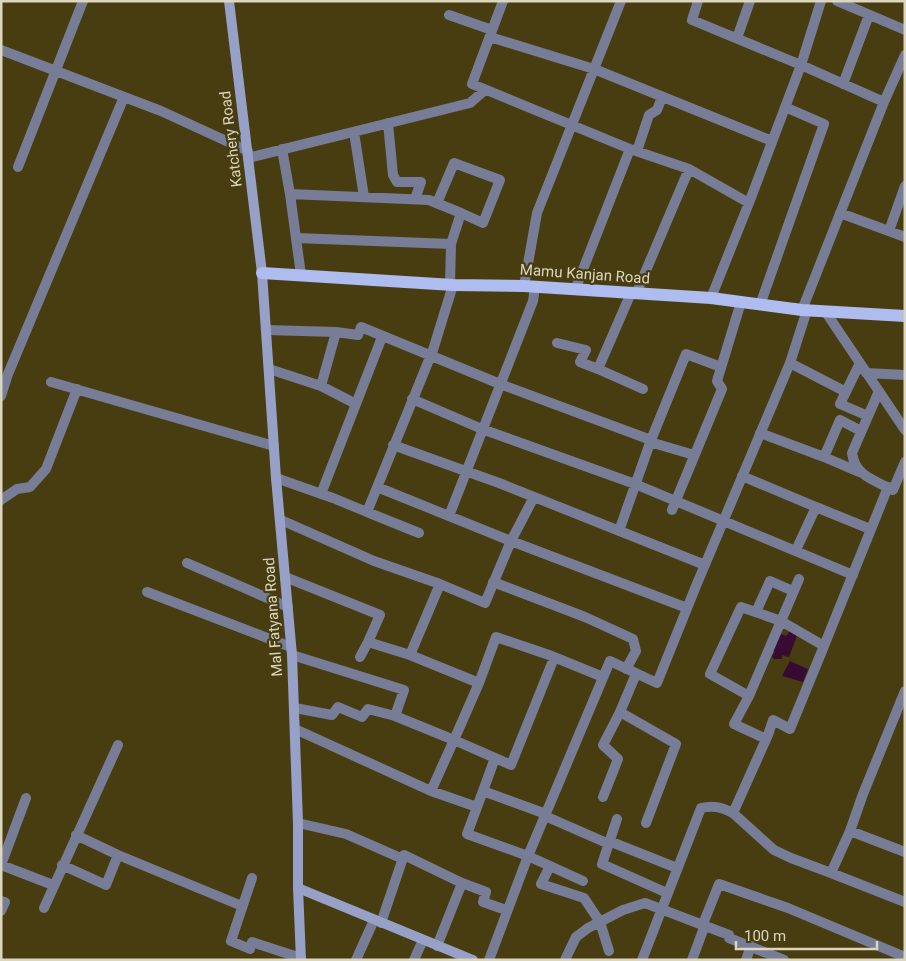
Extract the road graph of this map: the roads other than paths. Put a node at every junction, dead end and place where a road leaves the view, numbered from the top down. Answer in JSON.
{"nodes":[{"id":1,"x":83,"y":1,"type":"edge"},
{"id":2,"x":229,"y":1,"type":"edge"},
{"id":3,"x":503,"y":1,"type":"edge"},
{"id":4,"x":621,"y":1,"type":"edge"},
{"id":5,"x":698,"y":1,"type":"edge"},
{"id":6,"x":750,"y":1,"type":"edge"},
{"id":7,"x":821,"y":1,"type":"edge"},
{"id":8,"x":837,"y":1,"type":"edge"},
{"id":9,"x":449,"y":15,"type":"dead end"},
{"id":10,"x":869,"y":15,"type":"junction"},
{"id":11,"x":905,"y":30,"type":"edge"},
{"id":12,"x":491,"y":33,"type":"junction"},
{"id":13,"x":737,"y":38,"type":"junction"},
{"id":14,"x":1,"y":50,"type":"edge"},
{"id":15,"x":905,"y":55,"type":"edge"},
{"id":16,"x":801,"y":65,"type":"junction"},
{"id":17,"x":594,"y":70,"type":"junction"},
{"id":18,"x":56,"y":72,"type":"junction"},
{"id":19,"x":843,"y":84,"type":"junction"},
{"id":20,"x":485,"y":90,"type":"junction"},
{"id":21,"x":124,"y":97,"type":"junction"},
{"id":22,"x":662,"y":97,"type":"junction"},
{"id":23,"x":884,"y":102,"type":"junction"},
{"id":24,"x":785,"y":107,"type":"junction"},
{"id":25,"x":388,"y":123,"type":"junction"},
{"id":26,"x":572,"y":125,"type":"junction"},
{"id":27,"x":354,"y":132,"type":"junction"},
{"id":28,"x":772,"y":141,"type":"junction"},
{"id":29,"x":282,"y":149,"type":"junction"},
{"id":30,"x":634,"y":150,"type":"junction"},
{"id":31,"x":248,"y":155,"type":"junction"},
{"id":32,"x":18,"y":167,"type":"dead end"},
{"id":33,"x":689,"y":169,"type":"junction"},
{"id":34,"x":905,"y":186,"type":"edge"},
{"id":35,"x":290,"y":194,"type":"junction"},
{"id":36,"x":364,"y":197,"type":"junction"},
{"id":37,"x":415,"y":199,"type":"junction"},
{"id":38,"x":437,"y":203,"type":"junction"},
{"id":39,"x":749,"y":203,"type":"junction"},
{"id":40,"x":461,"y":213,"type":"junction"},
{"id":41,"x":840,"y":213,"type":"junction"},
{"id":42,"x":889,"y":231,"type":"junction"},
{"id":43,"x":905,"y":237,"type":"edge"},
{"id":44,"x":296,"y":238,"type":"junction"},
{"id":45,"x":451,"y":244,"type":"junction"},
{"id":46,"x":262,"y":273,"type":"junction"},
{"id":47,"x":301,"y":275,"type":"junction"},
{"id":48,"x":451,"y":284,"type":"junction"},
{"id":49,"x":530,"y":287,"type":"junction"},
{"id":50,"x":575,"y":290,"type":"junction"},
{"id":51,"x":634,"y":294,"type":"junction"},
{"id":52,"x":711,"y":298,"type":"junction"},
{"id":53,"x":741,"y":302,"type":"junction"},
{"id":54,"x":760,"y":304,"type":"junction"},
{"id":55,"x":804,"y":310,"type":"junction"},
{"id":56,"x":825,"y":311,"type":"junction"},
{"id":57,"x":905,"y":316,"type":"edge"},
{"id":58,"x":266,"y":330,"type":"junction"},
{"id":59,"x":336,"y":332,"type":"junction"},
{"id":60,"x":382,"y":337,"type":"junction"},
{"id":61,"x":557,"y":343,"type":"dead end"},
{"id":62,"x":431,"y":355,"type":"junction"},
{"id":63,"x":790,"y":363,"type":"junction"},
{"id":64,"x":860,"y":363,"type":"junction"},
{"id":65,"x":721,"y":367,"type":"junction"},
{"id":66,"x":269,"y":369,"type":"junction"},
{"id":67,"x":598,"y":369,"type":"junction"},
{"id":68,"x":4,"y":372,"type":"edge"},
{"id":69,"x":866,"y":373,"type":"junction"},
{"id":70,"x":905,"y":375,"type":"edge"},
{"id":71,"x":51,"y":382,"type":"dead end"},
{"id":72,"x":500,"y":384,"type":"junction"},
{"id":73,"x":321,"y":386,"type":"junction"},
{"id":74,"x":77,"y":389,"type":"junction"},
{"id":75,"x":643,"y":389,"type":"dead end"},
{"id":76,"x":879,"y":391,"type":"junction"},
{"id":77,"x":846,"y":392,"type":"junction"},
{"id":78,"x":1,"y":396,"type":"edge"},
{"id":79,"x":412,"y":399,"type":"junction"},
{"id":80,"x":356,"y":404,"type":"junction"},
{"id":81,"x":868,"y":416,"type":"junction"},
{"id":82,"x":482,"y":429,"type":"junction"},
{"id":83,"x":905,"y":430,"type":"edge"},
{"id":84,"x":861,"y":431,"type":"junction"},
{"id":85,"x":760,"y":432,"type":"junction"},
{"id":86,"x":650,"y":441,"type":"junction"},
{"id":87,"x":393,"y":445,"type":"junction"},
{"id":88,"x":274,"y":446,"type":"junction"},
{"id":89,"x":694,"y":455,"type":"junction"},
{"id":90,"x":824,"y":457,"type":"junction"},
{"id":91,"x":905,"y":462,"type":"edge"},
{"id":92,"x":465,"y":472,"type":"junction"},
{"id":93,"x":862,"y":474,"type":"junction"},
{"id":94,"x":742,"y":476,"type":"junction"},
{"id":95,"x":276,"y":478,"type":"junction"},
{"id":96,"x":635,"y":484,"type":"junction"},
{"id":97,"x":377,"y":487,"type":"junction"},
{"id":98,"x":888,"y":487,"type":"junction"},
{"id":99,"x":321,"y":494,"type":"junction"},
{"id":100,"x":534,"y":497,"type":"junction"},
{"id":101,"x":1,"y":500,"type":"edge"},
{"id":102,"x":674,"y":505,"type":"junction"},
{"id":103,"x":816,"y":507,"type":"junction"},
{"id":104,"x":367,"y":512,"type":"junction"},
{"id":105,"x":449,"y":516,"type":"junction"},
{"id":106,"x":281,"y":520,"type":"junction"},
{"id":107,"x":724,"y":520,"type":"junction"},
{"id":108,"x":870,"y":529,"type":"junction"},
{"id":109,"x":618,"y":531,"type":"junction"},
{"id":110,"x":419,"y":533,"type":"dead end"},
{"id":111,"x":511,"y":541,"type":"junction"},
{"id":112,"x":796,"y":550,"type":"junction"},
{"id":113,"x":187,"y":563,"type":"dead end"},
{"id":114,"x":705,"y":565,"type":"junction"},
{"id":115,"x":853,"y":575,"type":"junction"},
{"id":116,"x":286,"y":577,"type":"junction"},
{"id":117,"x":799,"y":578,"type":"dead end"},
{"id":118,"x":493,"y":582,"type":"junction"},
{"id":119,"x":440,"y":584,"type":"junction"},
{"id":120,"x":793,"y":591,"type":"junction"},
{"id":121,"x":147,"y":592,"type":"dead end"},
{"id":122,"x":288,"y":607,"type":"junction"},
{"id":123,"x":687,"y":608,"type":"junction"},
{"id":124,"x":756,"y":612,"type":"junction"},
{"id":125,"x":781,"y":621,"type":"junction"},
{"id":126,"x":368,"y":642,"type":"junction"},
{"id":127,"x":824,"y":646,"type":"junction"},
{"id":128,"x":292,"y":651,"type":"junction"},
{"id":129,"x":410,"y":655,"type":"junction"},
{"id":130,"x":360,"y":657,"type":"dead end"},
{"id":131,"x":554,"y":658,"type":"junction"},
{"id":132,"x":626,"y":669,"type":"junction"},
{"id":133,"x":636,"y":674,"type":"junction"},
{"id":134,"x":603,"y":677,"type":"junction"},
{"id":135,"x":478,"y":683,"type":"junction"},
{"id":136,"x":905,"y":691,"type":"edge"},
{"id":137,"x":749,"y":696,"type":"junction"},
{"id":138,"x":295,"y":708,"type":"junction"},
{"id":139,"x":620,"y":712,"type":"junction"},
{"id":140,"x":396,"y":716,"type":"junction"},
{"id":141,"x":295,"y":729,"type":"junction"},
{"id":142,"x":766,"y":739,"type":"junction"},
{"id":143,"x":454,"y":740,"type":"junction"},
{"id":144,"x":118,"y":745,"type":"dead end"},
{"id":145,"x":495,"y":758,"type":"junction"},
{"id":146,"x":483,"y":791,"type":"junction"},
{"id":147,"x":432,"y":792,"type":"junction"},
{"id":148,"x":603,"y":797,"type":"dead end"},
{"id":149,"x":26,"y":798,"type":"dead end"},
{"id":150,"x":477,"y":807,"type":"junction"},
{"id":151,"x":733,"y":812,"type":"junction"},
{"id":152,"x":546,"y":815,"type":"junction"},
{"id":153,"x":617,"y":819,"type":"dead end"},
{"id":154,"x":298,"y":823,"type":"junction"},
{"id":155,"x":646,"y":823,"type":"dead end"},
{"id":156,"x":850,"y":831,"type":"junction"},
{"id":157,"x":76,"y":835,"type":"junction"},
{"id":158,"x":609,"y":842,"type":"junction"},
{"id":159,"x":905,"y":852,"type":"edge"},
{"id":160,"x":118,"y":855,"type":"junction"},
{"id":161,"x":528,"y":856,"type":"junction"},
{"id":162,"x":403,"y":859,"type":"junction"},
{"id":163,"x":62,"y":865,"type":"junction"},
{"id":164,"x":550,"y":866,"type":"junction"},
{"id":165,"x":677,"y":868,"type":"junction"},
{"id":166,"x":831,"y":873,"type":"junction"},
{"id":167,"x":252,"y":878,"type":"dead end"},
{"id":168,"x":583,"y":881,"type":"dead end"},
{"id":169,"x":462,"y":883,"type":"junction"},
{"id":170,"x":53,"y":885,"type":"junction"},
{"id":171,"x":298,"y":888,"type":"junction"},
{"id":172,"x":667,"y":893,"type":"junction"},
{"id":173,"x":1,"y":901,"type":"edge"},
{"id":174,"x":905,"y":902,"type":"edge"},
{"id":175,"x":242,"y":906,"type":"junction"},
{"id":176,"x":44,"y":908,"type":"dead end"},
{"id":177,"x":661,"y":909,"type":"junction"},
{"id":178,"x":506,"y":910,"type":"junction"},
{"id":179,"x":1,"y":911,"type":"edge"},
{"id":180,"x":377,"y":921,"type":"junction"},
{"id":181,"x":600,"y":922,"type":"junction"},
{"id":182,"x":704,"y":924,"type":"junction"},
{"id":183,"x":422,"y":940,"type":"junction"},
{"id":184,"x":438,"y":946,"type":"junction"},
{"id":185,"x":751,"y":946,"type":"junction"},
{"id":186,"x":609,"y":951,"type":"dead end"},
{"id":187,"x":890,"y":955,"type":"edge"},
{"id":188,"x":905,"y":957,"type":"edge"},
{"id":189,"x":301,"y":959,"type":"edge"},
{"id":190,"x":356,"y":960,"type":"edge"},
{"id":191,"x":414,"y":960,"type":"edge"},
{"id":192,"x":473,"y":960,"type":"edge"},
{"id":193,"x":489,"y":960,"type":"edge"},
{"id":194,"x":564,"y":960,"type":"edge"},
{"id":195,"x":642,"y":960,"type":"edge"},
{"id":196,"x":692,"y":960,"type":"edge"},
{"id":197,"x":746,"y":960,"type":"edge"},
{"id":198,"x":784,"y":960,"type":"edge"}],
"edges":[{"from":1,"to":18,"type":"street"},
{"from":2,"to":31,"type":"main road","name":"Katchery Road"},
{"from":3,"to":12,"type":"street"},
{"from":4,"to":17,"type":"street"},
{"from":5,"to":13,"type":"street"},
{"from":6,"to":13,"type":"street"},
{"from":7,"to":16,"type":"street"},
{"from":8,"to":10,"type":"street"},
{"from":9,"to":12,"type":"street"},
{"from":10,"to":11,"type":"street"},
{"from":10,"to":19,"type":"street"},
{"from":12,"to":17,"type":"street"},
{"from":12,"to":20,"type":"street"},
{"from":13,"to":16,"type":"street"},
{"from":14,"to":18,"type":"street"},
{"from":15,"to":23,"type":"street"},
{"from":16,"to":19,"type":"street"},
{"from":16,"to":24,"type":"street"},
{"from":17,"to":22,"type":"street"},
{"from":17,"to":26,"type":"street"},
{"from":18,"to":21,"type":"street"},
{"from":18,"to":32,"type":"street"},
{"from":19,"to":23,"type":"street"},
{"from":20,"to":25,"type":"street"},
{"from":20,"to":26,"type":"street"},
{"from":21,"to":31,"type":"street"},
{"from":21,"to":68,"type":"street"},
{"from":22,"to":28,"type":"street"},
{"from":22,"to":30,"type":"street"},
{"from":23,"to":41,"type":"street"},
{"from":24,"to":28,"type":"street"},
{"from":24,"to":54,"type":"street"},
{"from":25,"to":27,"type":"street"},
{"from":25,"to":37,"type":"street"},
{"from":26,"to":30,"type":"street"},
{"from":26,"to":49,"type":"street"},
{"from":27,"to":29,"type":"street"},
{"from":27,"to":36,"type":"street"},
{"from":28,"to":39,"type":"street"},
{"from":29,"to":31,"type":"street"},
{"from":29,"to":35,"type":"street"},
{"from":30,"to":33,"type":"street"},
{"from":30,"to":50,"type":"street"},
{"from":31,"to":46,"type":"main road","name":"Katchery Road"},
{"from":33,"to":39,"type":"street"},
{"from":33,"to":51,"type":"street"},
{"from":34,"to":42,"type":"street"},
{"from":35,"to":36,"type":"street"},
{"from":35,"to":44,"type":"street"},
{"from":36,"to":37,"type":"street"},
{"from":37,"to":38,"type":"street"},
{"from":38,"to":40,"type":"street"},
{"from":38,"to":40,"type":"street"},
{"from":39,"to":52,"type":"street"},
{"from":40,"to":45,"type":"street"},
{"from":41,"to":42,"type":"street"},
{"from":41,"to":55,"type":"street"},
{"from":42,"to":43,"type":"street"},
{"from":44,"to":45,"type":"street"},
{"from":44,"to":47,"type":"street"},
{"from":45,"to":48,"type":"street"},
{"from":46,"to":47,"type":"main road","name":"Mamu Kanjan Road"},
{"from":46,"to":58,"type":"main road","name":"Mal Fatyana Road"},
{"from":47,"to":48,"type":"main road","name":"Mamu Kanjan Road"},
{"from":48,"to":49,"type":"main road","name":"Mamu Kanjan Road"},
{"from":48,"to":62,"type":"street"},
{"from":49,"to":50,"type":"main road","name":"Mamu Kanjan Road"},
{"from":49,"to":72,"type":"street"},
{"from":50,"to":51,"type":"main road","name":"Mamu Kanjan Road"},
{"from":51,"to":52,"type":"main road","name":"Mamu Kanjan Road"},
{"from":51,"to":67,"type":"street"},
{"from":52,"to":53,"type":"main road","name":"Mamu Kanjan Road"},
{"from":53,"to":54,"type":"main road","name":"Mamu Kanjan Road"},
{"from":53,"to":65,"type":"street"},
{"from":54,"to":55,"type":"main road","name":"Mamu Kanjan Road"},
{"from":55,"to":56,"type":"main road","name":"Mamu Kanjan Road"},
{"from":55,"to":63,"type":"street"},
{"from":56,"to":57,"type":"main road","name":"Mamu Kanjan Road"},
{"from":56,"to":64,"type":"street"},
{"from":58,"to":59,"type":"street"},
{"from":58,"to":66,"type":"main road","name":"Mal Fatyana Road"},
{"from":59,"to":60,"type":"street"},
{"from":59,"to":73,"type":"street"},
{"from":60,"to":62,"type":"street"},
{"from":60,"to":80,"type":"street"},
{"from":61,"to":67,"type":"street"},
{"from":62,"to":72,"type":"street"},
{"from":62,"to":79,"type":"street"},
{"from":63,"to":77,"type":"street"},
{"from":63,"to":85,"type":"street"},
{"from":64,"to":69,"type":"street"},
{"from":64,"to":77,"type":"street"},
{"from":65,"to":86,"type":"street"},
{"from":65,"to":89,"type":"street"},
{"from":66,"to":73,"type":"street"},
{"from":66,"to":88,"type":"main road","name":"Mal Fatyana Road"},
{"from":67,"to":75,"type":"street"},
{"from":68,"to":78,"type":"street"},
{"from":69,"to":70,"type":"street"},
{"from":69,"to":76,"type":"street"},
{"from":71,"to":74,"type":"street"},
{"from":72,"to":82,"type":"street"},
{"from":72,"to":86,"type":"street"},
{"from":73,"to":80,"type":"street"},
{"from":74,"to":88,"type":"street"},
{"from":74,"to":101,"type":"street"},
{"from":76,"to":81,"type":"street"},
{"from":76,"to":83,"type":"street"},
{"from":77,"to":81,"type":"street"},
{"from":79,"to":82,"type":"street"},
{"from":79,"to":87,"type":"street"},
{"from":80,"to":99,"type":"street"},
{"from":81,"to":84,"type":"street"},
{"from":82,"to":92,"type":"street"},
{"from":82,"to":96,"type":"street"},
{"from":84,"to":90,"type":"street"},
{"from":84,"to":93,"type":"street"},
{"from":85,"to":90,"type":"street"},
{"from":85,"to":94,"type":"street"},
{"from":86,"to":89,"type":"street"},
{"from":86,"to":96,"type":"street"},
{"from":87,"to":92,"type":"street"},
{"from":87,"to":97,"type":"street"},
{"from":88,"to":95,"type":"main road","name":"Mal Fatyana Road"},
{"from":89,"to":102,"type":"street"},
{"from":90,"to":93,"type":"street"},
{"from":91,"to":98,"type":"street"},
{"from":92,"to":100,"type":"street"},
{"from":92,"to":105,"type":"street"},
{"from":93,"to":98,"type":"street"},
{"from":94,"to":103,"type":"street"},
{"from":94,"to":107,"type":"street"},
{"from":95,"to":99,"type":"street"},
{"from":95,"to":106,"type":"main road","name":"Mal Fatyana Road"},
{"from":96,"to":102,"type":"street"},
{"from":96,"to":109,"type":"street"},
{"from":97,"to":104,"type":"street"},
{"from":97,"to":105,"type":"street"},
{"from":98,"to":108,"type":"street"},
{"from":99,"to":104,"type":"street"},
{"from":100,"to":109,"type":"street"},
{"from":100,"to":111,"type":"street"},
{"from":102,"to":107,"type":"street"},
{"from":103,"to":108,"type":"street"},
{"from":103,"to":112,"type":"street"},
{"from":104,"to":110,"type":"street"},
{"from":105,"to":111,"type":"street"},
{"from":106,"to":116,"type":"main road","name":"Mal Fatyana Road"},
{"from":106,"to":119,"type":"street"},
{"from":107,"to":112,"type":"street"},
{"from":107,"to":114,"type":"street"},
{"from":108,"to":115,"type":"street"},
{"from":109,"to":114,"type":"street"},
{"from":111,"to":118,"type":"street"},
{"from":111,"to":123,"type":"street"},
{"from":112,"to":115,"type":"street"},
{"from":113,"to":122,"type":"street"},
{"from":114,"to":123,"type":"street"},
{"from":115,"to":127,"type":"street"},
{"from":116,"to":122,"type":"main road","name":"Mal Fatyana Road"},
{"from":116,"to":126,"type":"street"},
{"from":117,"to":120,"type":"street"},
{"from":118,"to":119,"type":"street"},
{"from":118,"to":132,"type":"street"},
{"from":119,"to":129,"type":"street"},
{"from":120,"to":124,"type":"street"},
{"from":120,"to":125,"type":"street"},
{"from":121,"to":128,"type":"street"},
{"from":122,"to":128,"type":"main road","name":"Mal Fatyana Road"},
{"from":123,"to":133,"type":"street"},
{"from":124,"to":125,"type":"street"},
{"from":124,"to":137,"type":"street"},
{"from":125,"to":127,"type":"street"},
{"from":125,"to":137,"type":"street"},
{"from":126,"to":129,"type":"street"},
{"from":126,"to":130,"type":"street"},
{"from":127,"to":142,"type":"street"},
{"from":128,"to":138,"type":"main road","name":"Mal Fatyana Road"},
{"from":128,"to":140,"type":"street"},
{"from":129,"to":135,"type":"street"},
{"from":131,"to":134,"type":"street"},
{"from":131,"to":135,"type":"street"},
{"from":131,"to":145,"type":"street"},
{"from":132,"to":133,"type":"street"},
{"from":132,"to":134,"type":"street"},
{"from":133,"to":139,"type":"street"},
{"from":134,"to":152,"type":"street"},
{"from":135,"to":143,"type":"street"},
{"from":136,"to":156,"type":"street"},
{"from":137,"to":142,"type":"street"},
{"from":138,"to":140,"type":"street"},
{"from":138,"to":141,"type":"main road","name":"Mal Fatyana Road"},
{"from":139,"to":148,"type":"street"},
{"from":139,"to":155,"type":"street"},
{"from":140,"to":143,"type":"street"},
{"from":141,"to":147,"type":"street"},
{"from":141,"to":154,"type":"main road","name":"Mal Fatyana Road"},
{"from":142,"to":151,"type":"street"},
{"from":143,"to":145,"type":"street"},
{"from":143,"to":147,"type":"street"},
{"from":144,"to":157,"type":"street"},
{"from":145,"to":146,"type":"street"},
{"from":146,"to":150,"type":"street"},
{"from":146,"to":152,"type":"street"},
{"from":147,"to":150,"type":"street"},
{"from":149,"to":170,"type":"street"},
{"from":150,"to":161,"type":"street"},
{"from":151,"to":165,"type":"street"},
{"from":151,"to":166,"type":"street"},
{"from":152,"to":158,"type":"street"},
{"from":152,"to":161,"type":"street"},
{"from":153,"to":158,"type":"street"},
{"from":154,"to":162,"type":"street"},
{"from":154,"to":171,"type":"main road","name":"Mal Fatyana Road"},
{"from":156,"to":159,"type":"street"},
{"from":156,"to":166,"type":"street"},
{"from":157,"to":160,"type":"street"},
{"from":157,"to":163,"type":"street"},
{"from":158,"to":165,"type":"street"},
{"from":158,"to":172,"type":"street"},
{"from":160,"to":163,"type":"street"},
{"from":160,"to":175,"type":"street"},
{"from":161,"to":164,"type":"street"},
{"from":161,"to":178,"type":"street"},
{"from":162,"to":169,"type":"street"},
{"from":162,"to":180,"type":"street"},
{"from":163,"to":170,"type":"street"},
{"from":164,"to":168,"type":"street"},
{"from":164,"to":181,"type":"street"},
{"from":165,"to":172,"type":"street"},
{"from":166,"to":174,"type":"street"},
{"from":167,"to":175,"type":"street"},
{"from":169,"to":178,"type":"street"},
{"from":169,"to":184,"type":"street"},
{"from":170,"to":176,"type":"street"},
{"from":171,"to":180,"type":"main road"},
{"from":171,"to":189,"type":"main road","name":"Mal Fatyana Road"},
{"from":172,"to":177,"type":"street"},
{"from":173,"to":179,"type":"street"},
{"from":175,"to":189,"type":"street"},
{"from":177,"to":181,"type":"street"},
{"from":177,"to":182,"type":"street"},
{"from":177,"to":195,"type":"street"},
{"from":178,"to":193,"type":"street"},
{"from":180,"to":183,"type":"main road"},
{"from":180,"to":190,"type":"street"},
{"from":181,"to":186,"type":"street"},
{"from":181,"to":194,"type":"street"},
{"from":182,"to":185,"type":"street"},
{"from":182,"to":187,"type":"street"},
{"from":182,"to":196,"type":"street"},
{"from":183,"to":184,"type":"main road"},
{"from":183,"to":191,"type":"street"},
{"from":184,"to":192,"type":"main road"},
{"from":185,"to":197,"type":"street"},
{"from":185,"to":198,"type":"street"},
{"from":187,"to":188,"type":"street"}]}
